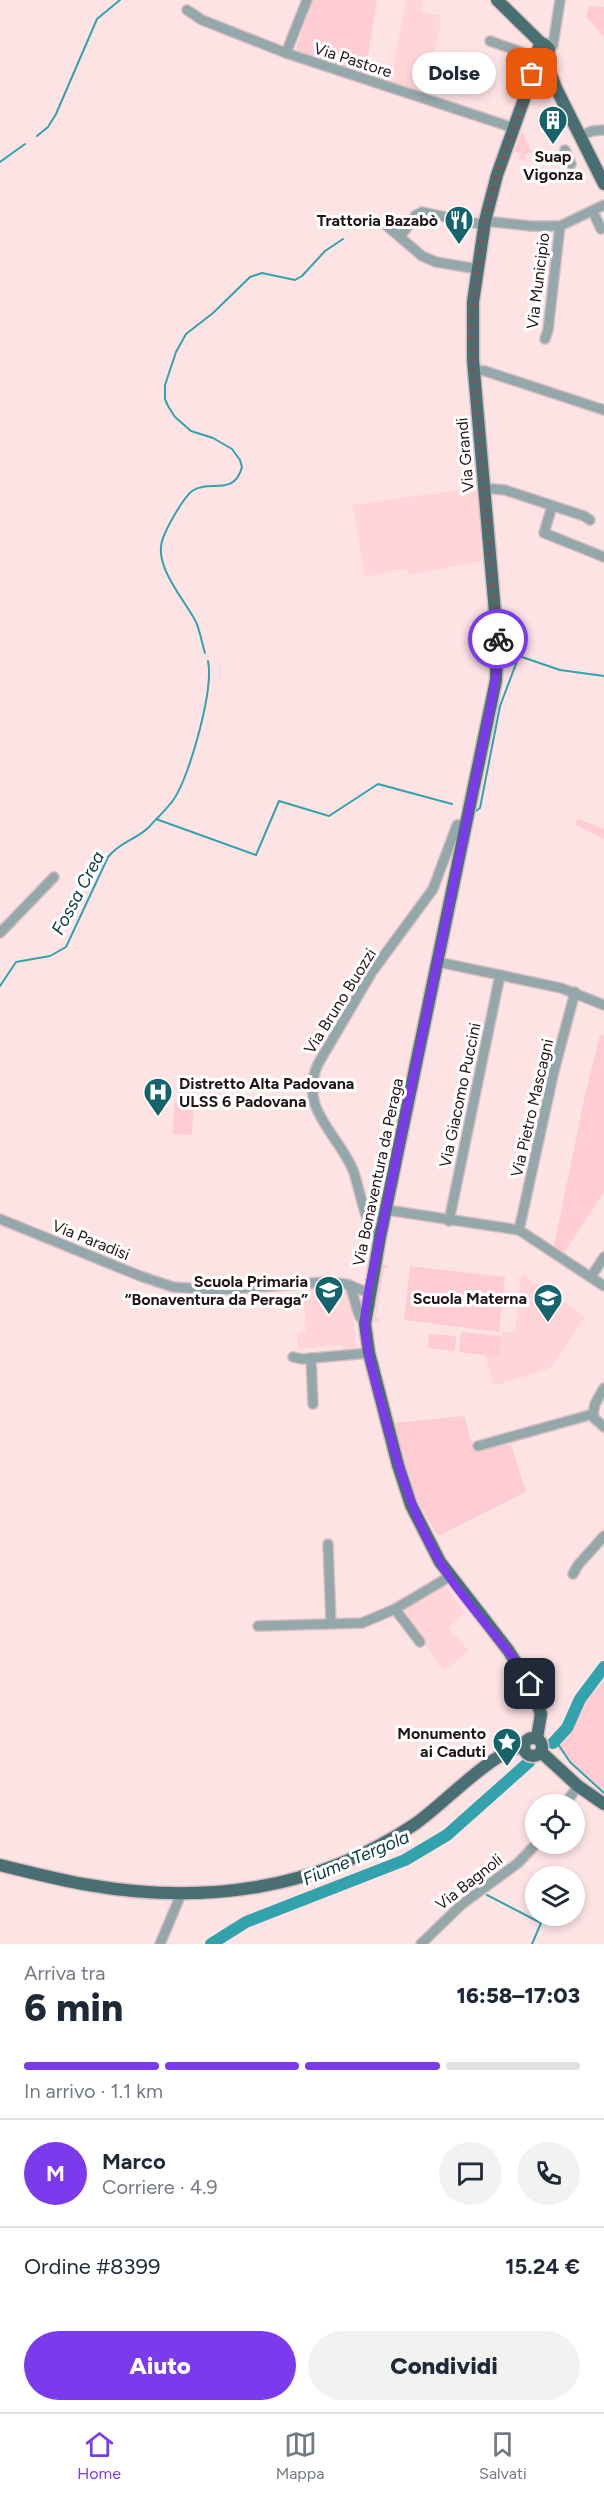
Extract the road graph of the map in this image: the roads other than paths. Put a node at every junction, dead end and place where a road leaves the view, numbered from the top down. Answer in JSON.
{"nodes":[{"id":1,"x":307,"y":0,"type":"edge"},
{"id":2,"x":496,"y":0,"type":"edge"},
{"id":3,"x":560,"y":0,"type":"edge"},
{"id":4,"x":187,"y":10,"type":"dead end"},
{"id":5,"x":490,"y":42,"type":"dead end"},
{"id":6,"x":541,"y":52,"type":"junction"},
{"id":7,"x":286,"y":53,"type":"junction"},
{"id":8,"x":545,"y":74,"type":"junction"},
{"id":9,"x":530,"y":87,"type":"junction"},
{"id":10,"x":514,"y":128,"type":"junction"},
{"id":11,"x":604,"y":130,"type":"edge"},
{"id":12,"x":580,"y":136,"type":"junction"},
{"id":13,"x":565,"y":150,"type":"dead end"},
{"id":14,"x":574,"y":162,"type":"dead end"},
{"id":15,"x":604,"y":184,"type":"edge"},
{"id":16,"x":604,"y":205,"type":"edge"},
{"id":17,"x":485,"y":223,"type":"junction"},
{"id":18,"x":387,"y":226,"type":"dead end"},
{"id":19,"x":560,"y":226,"type":"junction"},
{"id":20,"x":400,"y":237,"type":"junction"},
{"id":21,"x":478,"y":269,"type":"junction"},
{"id":22,"x":545,"y":339,"type":"dead end"},
{"id":23,"x":474,"y":370,"type":"junction"},
{"id":24,"x":604,"y":410,"type":"edge"},
{"id":25,"x":484,"y":488,"type":"junction"},
{"id":26,"x":552,"y":506,"type":"junction"},
{"id":27,"x":590,"y":520,"type":"dead end"},
{"id":28,"x":604,"y":556,"type":"edge"},
{"id":29,"x":466,"y":824,"type":"junction"},
{"id":30,"x":54,"y":877,"type":"dead end"},
{"id":31,"x":0,"y":933,"type":"edge"},
{"id":32,"x":438,"y":962,"type":"junction"},
{"id":33,"x":501,"y":975,"type":"junction"},
{"id":34,"x":575,"y":992,"type":"junction"},
{"id":35,"x":604,"y":1005,"type":"edge"},
{"id":36,"x":387,"y":1210,"type":"junction"},
{"id":37,"x":0,"y":1219,"type":"edge"},
{"id":38,"x":449,"y":1221,"type":"junction"},
{"id":39,"x":519,"y":1230,"type":"junction"},
{"id":40,"x":380,"y":1237,"type":"junction"},
{"id":41,"x":604,"y":1257,"type":"edge"},
{"id":42,"x":591,"y":1277,"type":"junction"},
{"id":43,"x":350,"y":1285,"type":"junction"},
{"id":44,"x":604,"y":1286,"type":"edge"},
{"id":45,"x":369,"y":1293,"type":"junction"},
{"id":46,"x":365,"y":1324,"type":"junction"},
{"id":47,"x":369,"y":1353,"type":"junction"},
{"id":48,"x":293,"y":1356,"type":"dead end"},
{"id":49,"x":311,"y":1358,"type":"junction"},
{"id":50,"x":604,"y":1388,"type":"edge"},
{"id":51,"x":313,"y":1404,"type":"dead end"},
{"id":52,"x":593,"y":1414,"type":"junction"},
{"id":53,"x":604,"y":1427,"type":"edge"},
{"id":54,"x":478,"y":1446,"type":"dead end"},
{"id":55,"x":604,"y":1536,"type":"edge"},
{"id":56,"x":328,"y":1544,"type":"dead end"},
{"id":57,"x":573,"y":1574,"type":"dead end"},
{"id":58,"x":449,"y":1577,"type":"junction"},
{"id":59,"x":395,"y":1609,"type":"junction"},
{"id":60,"x":331,"y":1623,"type":"junction"},
{"id":61,"x":258,"y":1626,"type":"dead end"},
{"id":62,"x":420,"y":1642,"type":"dead end"},
{"id":63,"x":537,"y":1738,"type":"junction"},
{"id":64,"x":524,"y":1746,"type":"junction"},
{"id":65,"x":541,"y":1752,"type":"junction"},
{"id":66,"x":578,"y":1786,"type":"junction"},
{"id":67,"x":572,"y":1794,"type":"edge"},
{"id":68,"x":604,"y":1804,"type":"edge"},
{"id":69,"x":527,"y":1854,"type":"edge"},
{"id":70,"x":0,"y":1865,"type":"edge"},
{"id":71,"x":182,"y":1892,"type":"junction"},
{"id":72,"x":160,"y":1944,"type":"edge"},
{"id":73,"x":421,"y":1944,"type":"edge"}],
"edges":[{"from":1,"to":7,"type":"street"},
{"from":2,"to":6,"type":"main road"},
{"from":3,"to":6,"type":"street"},
{"from":4,"to":7,"type":"street","name":"Via Pastore"},
{"from":5,"to":6,"type":"street"},
{"from":6,"to":8,"type":"main road"},
{"from":6,"to":9,"type":"main road","name":"Via Grandi"},
{"from":7,"to":10,"type":"street","name":"Via Pastore"},
{"from":8,"to":9,"type":"main road","name":"Via Grandi"},
{"from":8,"to":12,"type":"main road"},
{"from":9,"to":10,"type":"main road","name":"Via Grandi"},
{"from":10,"to":17,"type":"main road","name":"Via Grandi"},
{"from":11,"to":12,"type":"street"},
{"from":12,"to":15,"type":"main road"},
{"from":13,"to":14,"type":"street"},
{"from":16,"to":19,"type":"street","name":"Via Municipio"},
{"from":17,"to":19,"type":"street","name":"Via Municipio"},
{"from":17,"to":20,"type":"street","name":"Via Municipio"},
{"from":17,"to":21,"type":"main road","name":"Via Grandi"},
{"from":18,"to":20,"type":"street"},
{"from":19,"to":22,"type":"street","name":"Via Municipio"},
{"from":20,"to":21,"type":"street"},
{"from":21,"to":23,"type":"main road","name":"Via Grandi"},
{"from":23,"to":24,"type":"street"},
{"from":23,"to":25,"type":"main road","name":"Via Grandi"},
{"from":25,"to":26,"type":"street"},
{"from":25,"to":29,"type":"main road","name":"Via Grandi"},
{"from":26,"to":27,"type":"street"},
{"from":26,"to":28,"type":"street"},
{"from":29,"to":32,"type":"main road","name":"Via Bonaventura da Peraga"},
{"from":29,"to":40,"type":"street","name":"Via Bruno Buozzi"},
{"from":30,"to":31,"type":"street"},
{"from":32,"to":33,"type":"street"},
{"from":32,"to":36,"type":"main road","name":"Via Bonaventura da Peraga"},
{"from":33,"to":34,"type":"street"},
{"from":33,"to":38,"type":"street","name":"Via Giacomo Puccini"},
{"from":34,"to":35,"type":"street"},
{"from":34,"to":39,"type":"street","name":"Via Pietro Mascagni"},
{"from":36,"to":38,"type":"street"},
{"from":36,"to":40,"type":"main road","name":"Via Bonaventura da Peraga"},
{"from":37,"to":43,"type":"street","name":"Via Paradisi"},
{"from":38,"to":39,"type":"street"},
{"from":39,"to":42,"type":"street"},
{"from":40,"to":45,"type":"main road","name":"Via Bonaventura da Peraga"},
{"from":41,"to":42,"type":"street"},
{"from":42,"to":44,"type":"street"},
{"from":43,"to":45,"type":"street","name":"Via Paradisi"},
{"from":43,"to":46,"type":"street"},
{"from":45,"to":46,"type":"main road","name":"Via Bonaventura da Peraga"},
{"from":46,"to":47,"type":"main road","name":"Via Bonaventura da Peraga"},
{"from":47,"to":49,"type":"street"},
{"from":47,"to":58,"type":"main road","name":"Via Bonaventura da Peraga"},
{"from":48,"to":49,"type":"street"},
{"from":49,"to":51,"type":"street"},
{"from":50,"to":52,"type":"street"},
{"from":52,"to":53,"type":"street"},
{"from":52,"to":54,"type":"street"},
{"from":55,"to":57,"type":"street"},
{"from":56,"to":60,"type":"street"},
{"from":58,"to":59,"type":"street"},
{"from":58,"to":63,"type":"main road","name":"Via Bonaventura da Peraga"},
{"from":59,"to":60,"type":"street"},
{"from":59,"to":62,"type":"street"},
{"from":60,"to":61,"type":"street"},
{"from":63,"to":64,"type":"main road"},
{"from":63,"to":65,"type":"main road"},
{"from":64,"to":65,"type":"main road"},
{"from":64,"to":71,"type":"main road"},
{"from":65,"to":66,"type":"main road"},
{"from":66,"to":67,"type":"street"},
{"from":66,"to":68,"type":"main road"},
{"from":69,"to":73,"type":"street","name":"Via Bagnoli"},
{"from":70,"to":71,"type":"main road"},
{"from":71,"to":72,"type":"street"}]}
